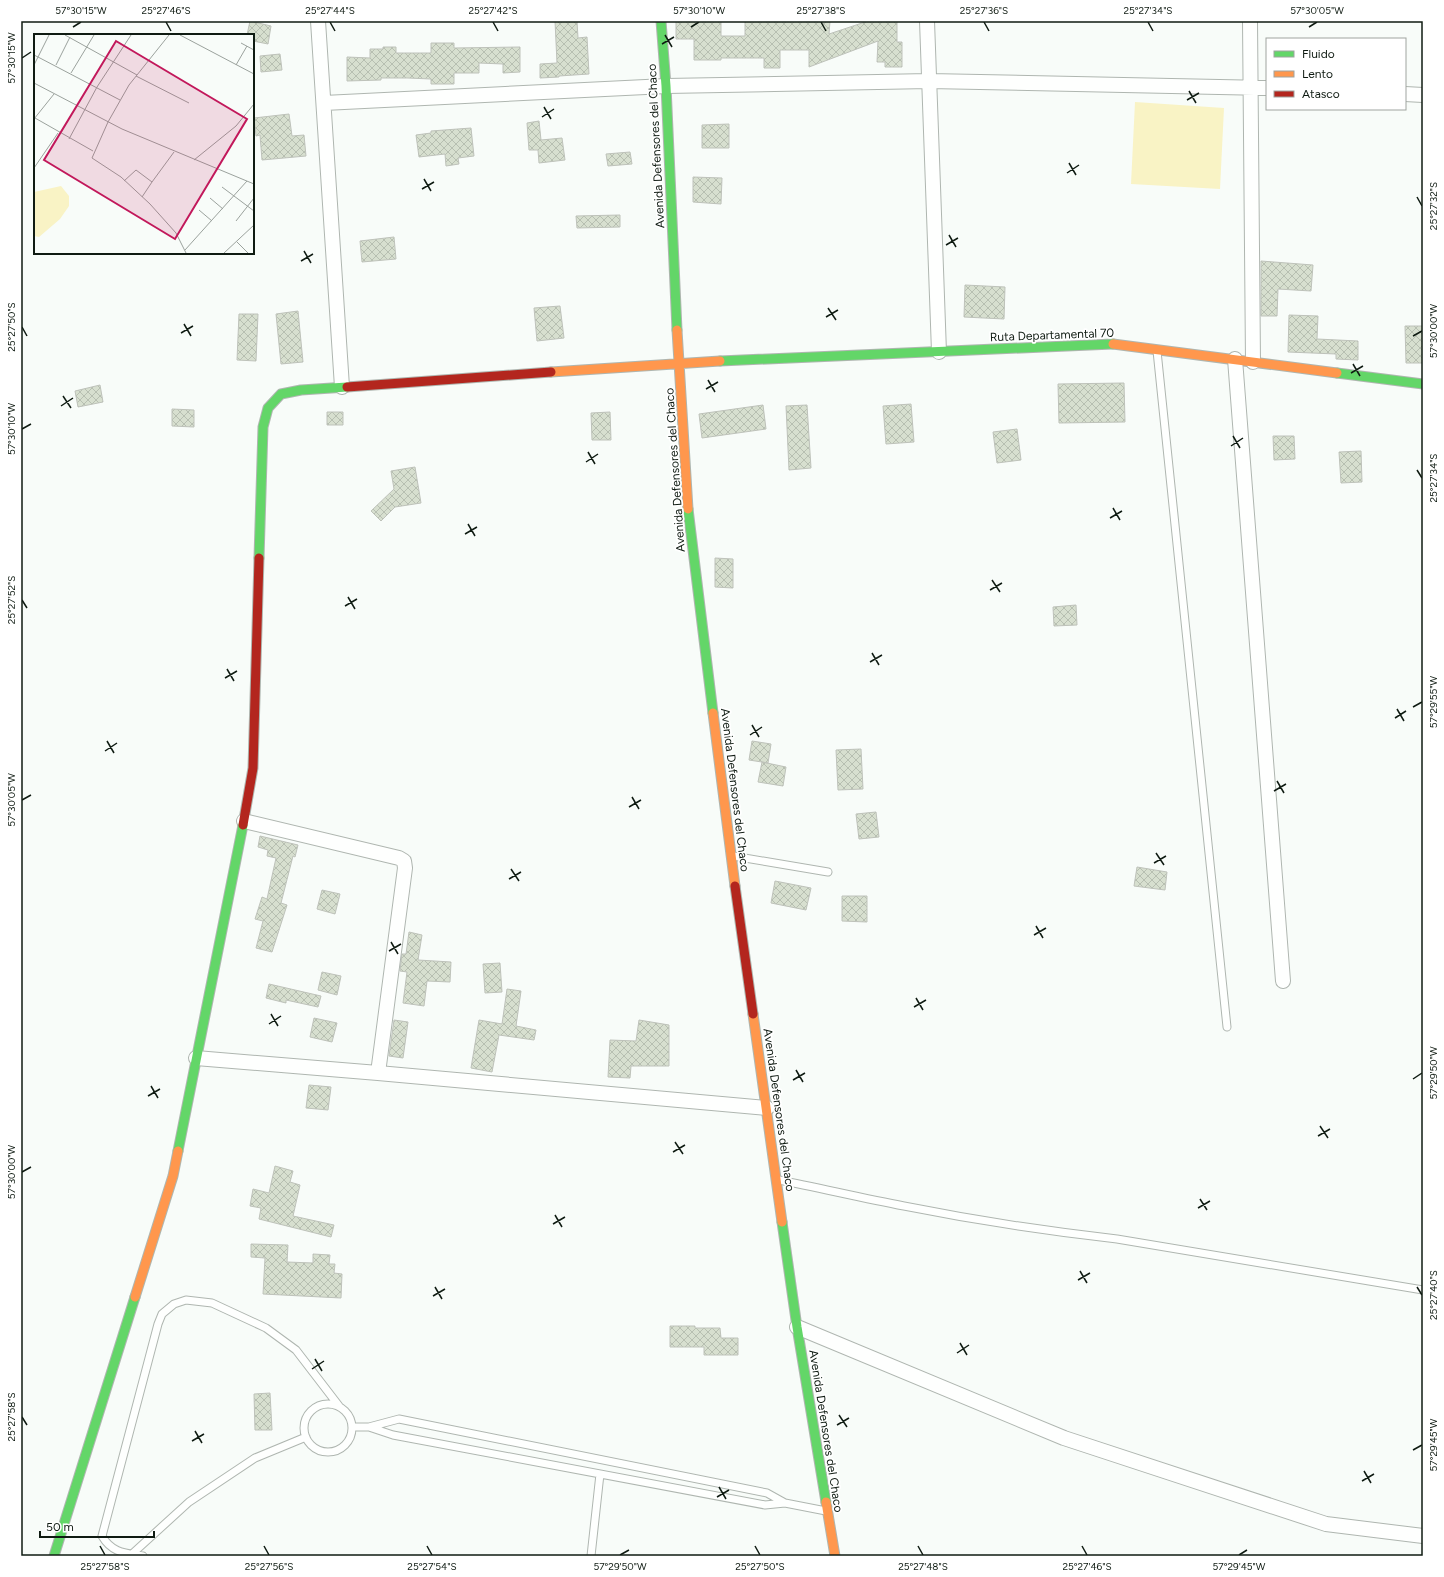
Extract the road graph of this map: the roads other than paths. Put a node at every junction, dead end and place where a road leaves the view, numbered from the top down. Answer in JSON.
{"nodes":[{"id":1,"x":318,"y":21,"type":"edge"},
{"id":2,"x":661,"y":21,"type":"edge"},
{"id":3,"x":927,"y":21,"type":"edge"},
{"id":4,"x":1250,"y":21,"type":"edge"},
{"id":5,"x":929,"y":81,"type":"junction"},
{"id":6,"x":666,"y":86,"type":"junction"},
{"id":7,"x":1250,"y":88,"type":"junction"},
{"id":8,"x":1266,"y":88,"type":"edge"},
{"id":9,"x":1406,"y":94,"type":"edge"},
{"id":10,"x":1423,"y":95,"type":"edge"},
{"id":11,"x":324,"y":103,"type":"junction"},
{"id":12,"x":1157,"y":349,"type":"junction"},
{"id":13,"x":939,"y":352,"type":"junction"},
{"id":14,"x":1235,"y":360,"type":"junction"},
{"id":15,"x":1252,"y":362,"type":"junction"},
{"id":16,"x":679,"y":363,"type":"junction"},
{"id":17,"x":1423,"y":384,"type":"edge"},
{"id":18,"x":342,"y":387,"type":"junction"},
{"id":19,"x":244,"y":821,"type":"junction"},
{"id":20,"x":731,"y":856,"type":"junction"},
{"id":21,"x":828,"y":872,"type":"dead end"},
{"id":22,"x":1284,"y":981,"type":"dead end"},
{"id":23,"x":1227,"y":1027,"type":"dead end"},
{"id":24,"x":196,"y":1058,"type":"junction"},
{"id":25,"x":378,"y":1073,"type":"junction"},
{"id":26,"x":767,"y":1108,"type":"junction"},
{"id":27,"x":777,"y":1180,"type":"junction"},
{"id":28,"x":1423,"y":1290,"type":"edge"},
{"id":29,"x":797,"y":1327,"type":"junction"},
{"id":30,"x":339,"y":1406,"type":"junction"},
{"id":31,"x":369,"y":1426,"type":"junction"},
{"id":32,"x":352,"y":1427,"type":"junction"},
{"id":33,"x":306,"y":1437,"type":"junction"},
{"id":34,"x":600,"y":1474,"type":"junction"},
{"id":35,"x":785,"y":1503,"type":"junction"},
{"id":36,"x":828,"y":1512,"type":"junction"},
{"id":37,"x":1423,"y":1536,"type":"edge"},
{"id":38,"x":132,"y":1554,"type":"junction"},
{"id":39,"x":54,"y":1556,"type":"edge"},
{"id":40,"x":143,"y":1556,"type":"edge"},
{"id":41,"x":591,"y":1556,"type":"edge"},
{"id":42,"x":835,"y":1556,"type":"edge"}],
"edges":[{"from":1,"to":11,"type":"street"},
{"from":2,"to":6,"type":"main road","name":"Avenida Defensores del Chaco"},
{"from":3,"to":5,"type":"street"},
{"from":4,"to":7,"type":"street"},
{"from":5,"to":6,"type":"street"},
{"from":5,"to":7,"type":"street"},
{"from":5,"to":13,"type":"street"},
{"from":6,"to":11,"type":"street"},
{"from":6,"to":16,"type":"main road","name":"Avenida Defensores del Chaco"},
{"from":7,"to":8,"type":"street"},
{"from":7,"to":15,"type":"street"},
{"from":9,"to":10,"type":"street"},
{"from":11,"to":18,"type":"street"},
{"from":12,"to":13,"type":"main road","name":"Ruta Departamental 70"},
{"from":12,"to":14,"type":"main road","name":"Ruta Departamental 70"},
{"from":12,"to":23,"type":"lane"},
{"from":13,"to":16,"type":"main road","name":"Ruta Departamental 70"},
{"from":14,"to":15,"type":"main road","name":"Ruta Departamental 70"},
{"from":14,"to":22,"type":"street"},
{"from":15,"to":17,"type":"main road","name":"Ruta Departamental 70"},
{"from":16,"to":18,"type":"main road","name":"Ruta Departamental 70"},
{"from":16,"to":20,"type":"main road","name":"Avenida Defensores del Chaco"},
{"from":18,"to":19,"type":"main road","name":"Ruta Departamental 70"},
{"from":19,"to":24,"type":"main road","name":"Ruta Departamental 70"},
{"from":19,"to":25,"type":"street"},
{"from":20,"to":21,"type":"lane"},
{"from":20,"to":26,"type":"main road","name":"Avenida Defensores del Chaco"},
{"from":24,"to":25,"type":"street"},
{"from":24,"to":39,"type":"main road","name":"Ruta Departamental 70"},
{"from":25,"to":26,"type":"street"},
{"from":26,"to":27,"type":"main road","name":"Avenida Defensores del Chaco"},
{"from":27,"to":28,"type":"lane"},
{"from":27,"to":29,"type":"main road","name":"Avenida Defensores del Chaco"},
{"from":29,"to":36,"type":"main road","name":"Avenida Defensores del Chaco"},
{"from":29,"to":37,"type":"street"},
{"from":30,"to":32,"type":"lane"},
{"from":30,"to":33,"type":"lane"},
{"from":30,"to":38,"type":"lane"},
{"from":31,"to":32,"type":"lane"},
{"from":31,"to":34,"type":"lane"},
{"from":31,"to":35,"type":"lane"},
{"from":32,"to":33,"type":"lane"},
{"from":33,"to":38,"type":"lane"},
{"from":34,"to":35,"type":"lane"},
{"from":34,"to":41,"type":"lane"},
{"from":35,"to":36,"type":"lane"},
{"from":36,"to":42,"type":"main road","name":"Avenida Defensores del Chaco"},
{"from":38,"to":40,"type":"lane"}]}
